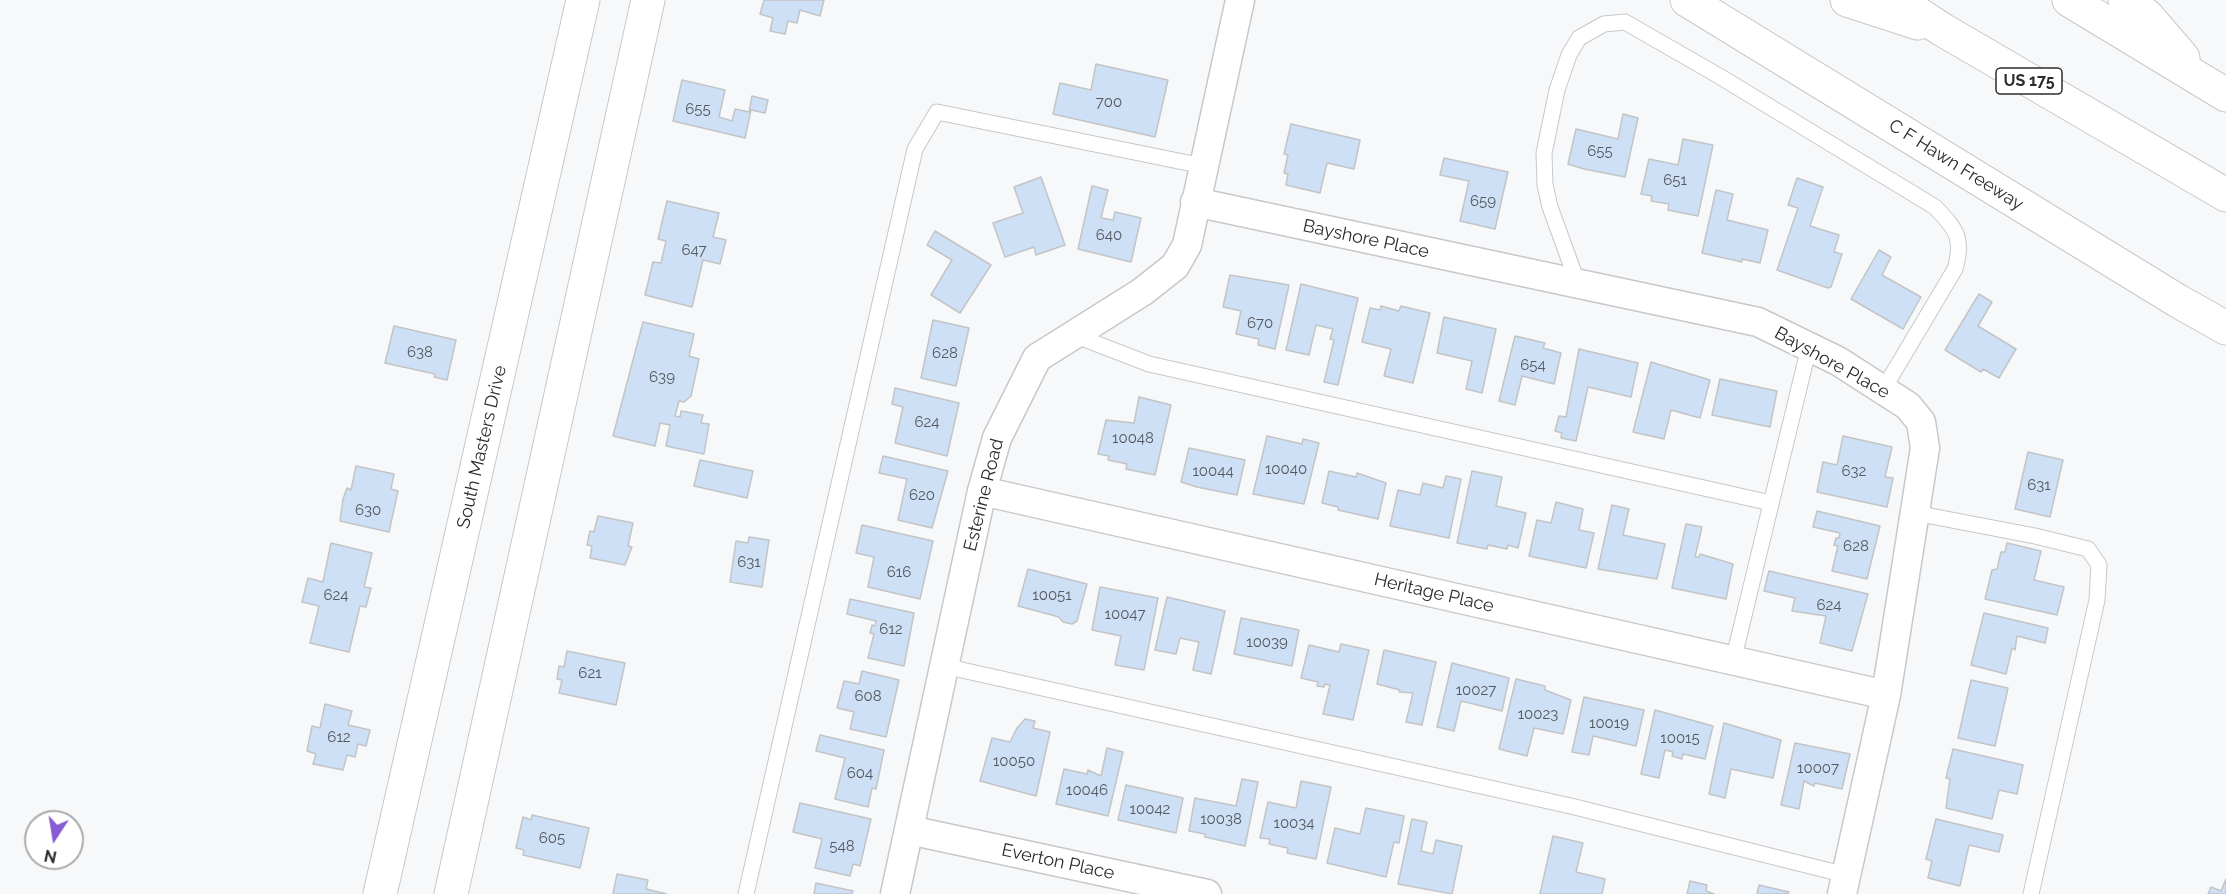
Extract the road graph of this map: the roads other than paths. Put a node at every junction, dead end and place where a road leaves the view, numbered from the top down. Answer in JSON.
{"nodes":[{"id":1,"x":583,"y":0,"type":"edge"},
{"id":2,"x":648,"y":0,"type":"edge"},
{"id":3,"x":1240,"y":0,"type":"edge"},
{"id":4,"x":1687,"y":0,"type":"edge"},
{"id":5,"x":1847,"y":0,"type":"edge"},
{"id":6,"x":1897,"y":0,"type":"edge"},
{"id":7,"x":2069,"y":0,"type":"edge"},
{"id":8,"x":2125,"y":0,"type":"edge"},
{"id":9,"x":1943,"y":30,"type":"junction"},
{"id":10,"x":2213,"y":86,"type":"edge"},
{"id":11,"x":1203,"y":166,"type":"junction"},
{"id":12,"x":2226,"y":195,"type":"edge"},
{"id":13,"x":1195,"y":202,"type":"junction"},
{"id":14,"x":1578,"y":284,"type":"junction"},
{"id":15,"x":2226,"y":328,"type":"edge"},
{"id":16,"x":1074,"y":335,"type":"junction"},
{"id":17,"x":1809,"y":347,"type":"junction"},
{"id":18,"x":1883,"y":390,"type":"junction"},
{"id":19,"x":982,"y":490,"type":"junction"},
{"id":20,"x":1771,"y":503,"type":"junction"},
{"id":21,"x":1915,"y":513,"type":"junction"},
{"id":22,"x":1733,"y":661,"type":"junction"},
{"id":23,"x":944,"y":666,"type":"junction"},
{"id":24,"x":1886,"y":695,"type":"junction"},
{"id":25,"x":909,"y":830,"type":"junction"},
{"id":26,"x":1844,"y":884,"type":"edge"},
{"id":27,"x":380,"y":894,"type":"edge"},
{"id":28,"x":451,"y":894,"type":"edge"},
{"id":29,"x":746,"y":894,"type":"edge"},
{"id":30,"x":895,"y":894,"type":"edge"},
{"id":31,"x":1207,"y":894,"type":"edge"},
{"id":32,"x":2031,"y":894,"type":"edge"}],
"edges":[{"from":1,"to":27,"type":"main road","name":"South Masters Drive"},
{"from":2,"to":28,"type":"main road"},
{"from":3,"to":11,"type":"street","name":"Esterine Road"},
{"from":4,"to":15,"type":"main road","name":"C F Hawn Freeway"},
{"from":5,"to":9,"type":"main road"},
{"from":6,"to":9,"type":"main road","number":"US 175"},
{"from":7,"to":10,"type":"main road"},
{"from":8,"to":10,"type":"main road"},
{"from":9,"to":12,"type":"main road","number":"US 175"},
{"from":11,"to":13,"type":"street","name":"Esterine Road"},
{"from":11,"to":29,"type":"lane"},
{"from":13,"to":14,"type":"street","name":"Bayshore Place"},
{"from":13,"to":16,"type":"street","name":"Esterine Road"},
{"from":14,"to":17,"type":"street","name":"Bayshore Place"},
{"from":14,"to":18,"type":"lane"},
{"from":16,"to":19,"type":"street","name":"Esterine Road"},
{"from":16,"to":20,"type":"lane"},
{"from":17,"to":18,"type":"street","name":"Bayshore Place"},
{"from":17,"to":20,"type":"lane"},
{"from":18,"to":21,"type":"street","name":"Bayshore Place"},
{"from":19,"to":22,"type":"street","name":"Heritage Place"},
{"from":19,"to":23,"type":"street","name":"Esterine Road"},
{"from":20,"to":22,"type":"lane"},
{"from":21,"to":24,"type":"street","name":"Bayshore Place"},
{"from":21,"to":32,"type":"lane"},
{"from":22,"to":24,"type":"street","name":"Heritage Place"},
{"from":23,"to":25,"type":"street","name":"Esterine Road"},
{"from":23,"to":26,"type":"lane"},
{"from":24,"to":26,"type":"street","name":"Bayshore Place"},
{"from":25,"to":30,"type":"street","name":"Esterine Road"},
{"from":25,"to":31,"type":"street","name":"Everton Place"}]}
